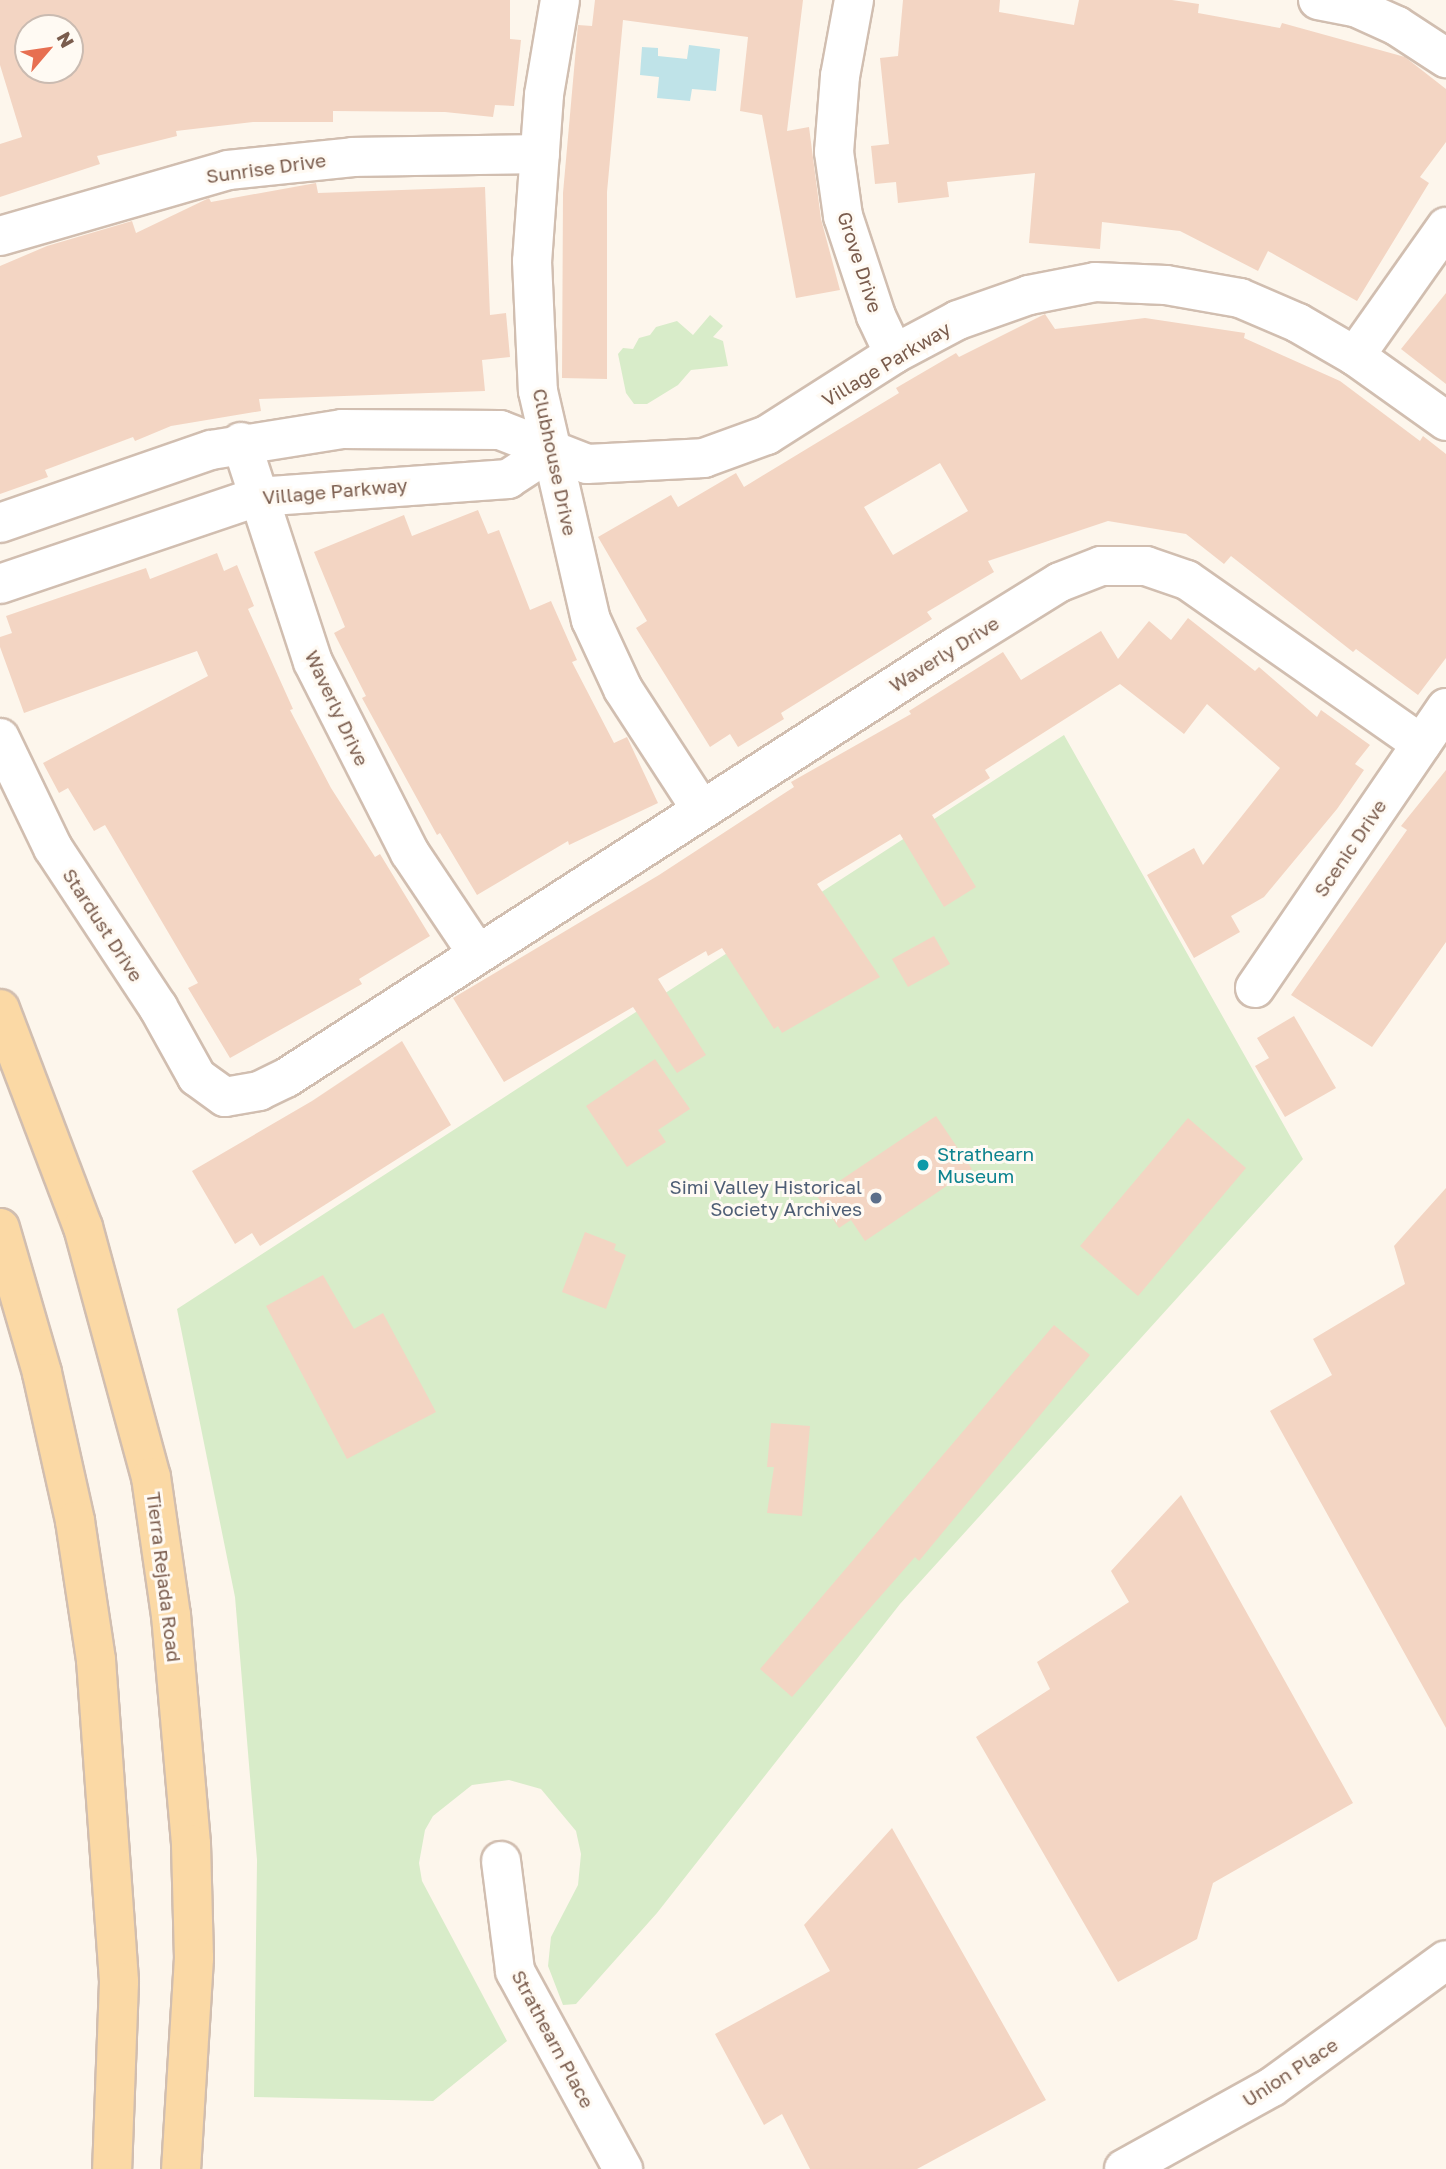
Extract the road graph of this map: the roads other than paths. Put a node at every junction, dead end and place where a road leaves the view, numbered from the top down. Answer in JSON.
{"nodes":[{"id":1,"x":560,"y":0,"type":"edge"},
{"id":2,"x":854,"y":0,"type":"edge"},
{"id":3,"x":1318,"y":0,"type":"edge"},
{"id":4,"x":1446,"y":58,"type":"edge"},
{"id":5,"x":540,"y":154,"type":"junction"},
{"id":6,"x":1446,"y":227,"type":"edge"},
{"id":7,"x":0,"y":236,"type":"edge"},
{"id":8,"x":894,"y":354,"type":"junction"},
{"id":9,"x":1355,"y":356,"type":"junction"},
{"id":10,"x":1446,"y":421,"type":"edge"},
{"id":11,"x":241,"y":442,"type":"junction"},
{"id":12,"x":549,"y":452,"type":"junction"},
{"id":13,"x":257,"y":497,"type":"junction"},
{"id":14,"x":0,"y":523,"type":"edge"},
{"id":15,"x":0,"y":584,"type":"edge"},
{"id":16,"x":1446,"y":708,"type":"edge"},
{"id":17,"x":0,"y":738,"type":"edge"},
{"id":18,"x":1421,"y":744,"type":"junction"},
{"id":19,"x":701,"y":809,"type":"junction"},
{"id":20,"x":477,"y":953,"type":"junction"},
{"id":21,"x":1255,"y":988,"type":"dead end"},
{"id":22,"x":0,"y":1009,"type":"edge"},
{"id":23,"x":225,"y":1097,"type":"joint"},
{"id":24,"x":0,"y":1228,"type":"edge"},
{"id":25,"x":500,"y":1861,"type":"dead end"},
{"id":26,"x":1446,"y":1960,"type":"edge"},
{"id":27,"x":112,"y":2169,"type":"edge"},
{"id":28,"x":181,"y":2169,"type":"edge"},
{"id":29,"x":622,"y":2169,"type":"edge"},
{"id":30,"x":1124,"y":2169,"type":"edge"}],
"edges":[{"from":1,"to":5,"type":"street","name":"Clubhouse Drive"},
{"from":2,"to":8,"type":"street","name":"Grove Drive"},
{"from":3,"to":4,"type":"street"},
{"from":5,"to":7,"type":"street","name":"Sunrise Drive"},
{"from":5,"to":12,"type":"street","name":"Clubhouse Drive"},
{"from":6,"to":9,"type":"street"},
{"from":8,"to":9,"type":"street","name":"Village Parkway"},
{"from":8,"to":12,"type":"street","name":"Village Parkway"},
{"from":9,"to":10,"type":"street","name":"Village Parkway"},
{"from":11,"to":12,"type":"street","name":"Village Parkway"},
{"from":11,"to":13,"type":"street","name":"Waverly Drive"},
{"from":11,"to":14,"type":"street","name":"Village Parkway"},
{"from":12,"to":13,"type":"street","name":"Village Parkway"},
{"from":12,"to":19,"type":"street","name":"Clubhouse Drive"},
{"from":13,"to":15,"type":"street","name":"Village Parkway"},
{"from":13,"to":20,"type":"street","name":"Waverly Drive"},
{"from":16,"to":18,"type":"street","name":"Scenic Drive"},
{"from":17,"to":23,"type":"street","name":"Stardust Drive"},
{"from":18,"to":19,"type":"street","name":"Waverly Drive"},
{"from":18,"to":21,"type":"street","name":"Scenic Drive"},
{"from":19,"to":20,"type":"street","name":"Waverly Drive"},
{"from":20,"to":23,"type":"street","name":"Waverly Drive"},
{"from":22,"to":28,"type":"main road","name":"Tierra Rejada Road"},
{"from":24,"to":27,"type":"main road"},
{"from":25,"to":29,"type":"street","name":"Strathearn Place"},
{"from":26,"to":30,"type":"street","name":"Union Place"}]}
